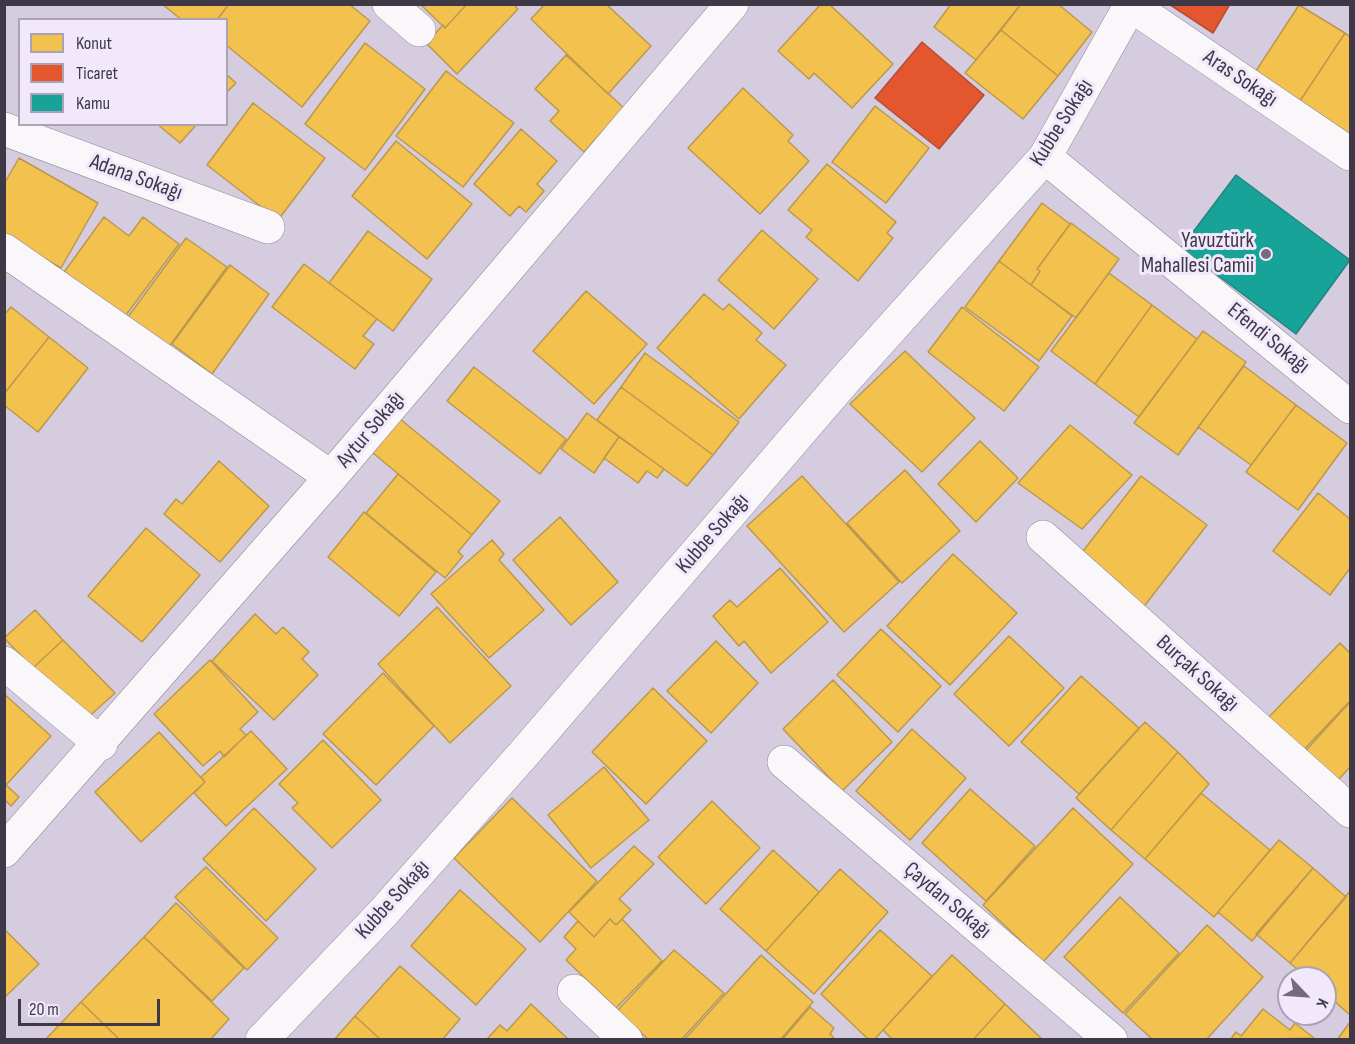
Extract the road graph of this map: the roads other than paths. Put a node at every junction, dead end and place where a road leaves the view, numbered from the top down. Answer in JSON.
{"nodes":[{"id":1,"x":389,"y":4,"type":"edge"},
{"id":2,"x":732,"y":4,"type":"edge"},
{"id":3,"x":1130,"y":5,"type":"edge"},
{"id":4,"x":419,"y":30,"type":"dead end"},
{"id":5,"x":4,"y":129,"type":"edge"},
{"id":6,"x":1350,"y":154,"type":"edge"},
{"id":7,"x":1046,"y":157,"type":"junction"},
{"id":8,"x":268,"y":227,"type":"dead end"},
{"id":9,"x":4,"y":250,"type":"edge"},
{"id":10,"x":1350,"y":406,"type":"edge"},
{"id":11,"x":331,"y":477,"type":"junction"},
{"id":12,"x":1043,"y":537,"type":"dead end"},
{"id":13,"x":4,"y":663,"type":"edge"},
{"id":14,"x":101,"y":744,"type":"junction"},
{"id":15,"x":784,"y":762,"type":"dead end"},
{"id":16,"x":1350,"y":811,"type":"edge"},
{"id":17,"x":4,"y":850,"type":"edge"},
{"id":18,"x":574,"y":991,"type":"dead end"},
{"id":19,"x":262,"y":1040,"type":"edge"},
{"id":20,"x":626,"y":1040,"type":"edge"},
{"id":21,"x":1111,"y":1040,"type":"edge"}],
"edges":[{"from":1,"to":4,"type":"street"},
{"from":2,"to":11,"type":"street","name":"Aytur Sokağı"},
{"from":3,"to":6,"type":"street","name":"Aras Sokağı"},
{"from":3,"to":7,"type":"street","name":"Kubbe Sokağı"},
{"from":5,"to":8,"type":"street","name":"Adana Sokağı"},
{"from":7,"to":10,"type":"street","name":"Efendi Sokağı"},
{"from":7,"to":19,"type":"street","name":"Kubbe Sokağı"},
{"from":9,"to":11,"type":"street"},
{"from":11,"to":14,"type":"street","name":"Aytur Sokağı"},
{"from":12,"to":16,"type":"street","name":"Burçak Sokağı"},
{"from":13,"to":14,"type":"street"},
{"from":14,"to":17,"type":"street","name":"Aytur Sokağı"},
{"from":15,"to":21,"type":"street","name":"Çaydan Sokağı"},
{"from":18,"to":20,"type":"street"}]}
